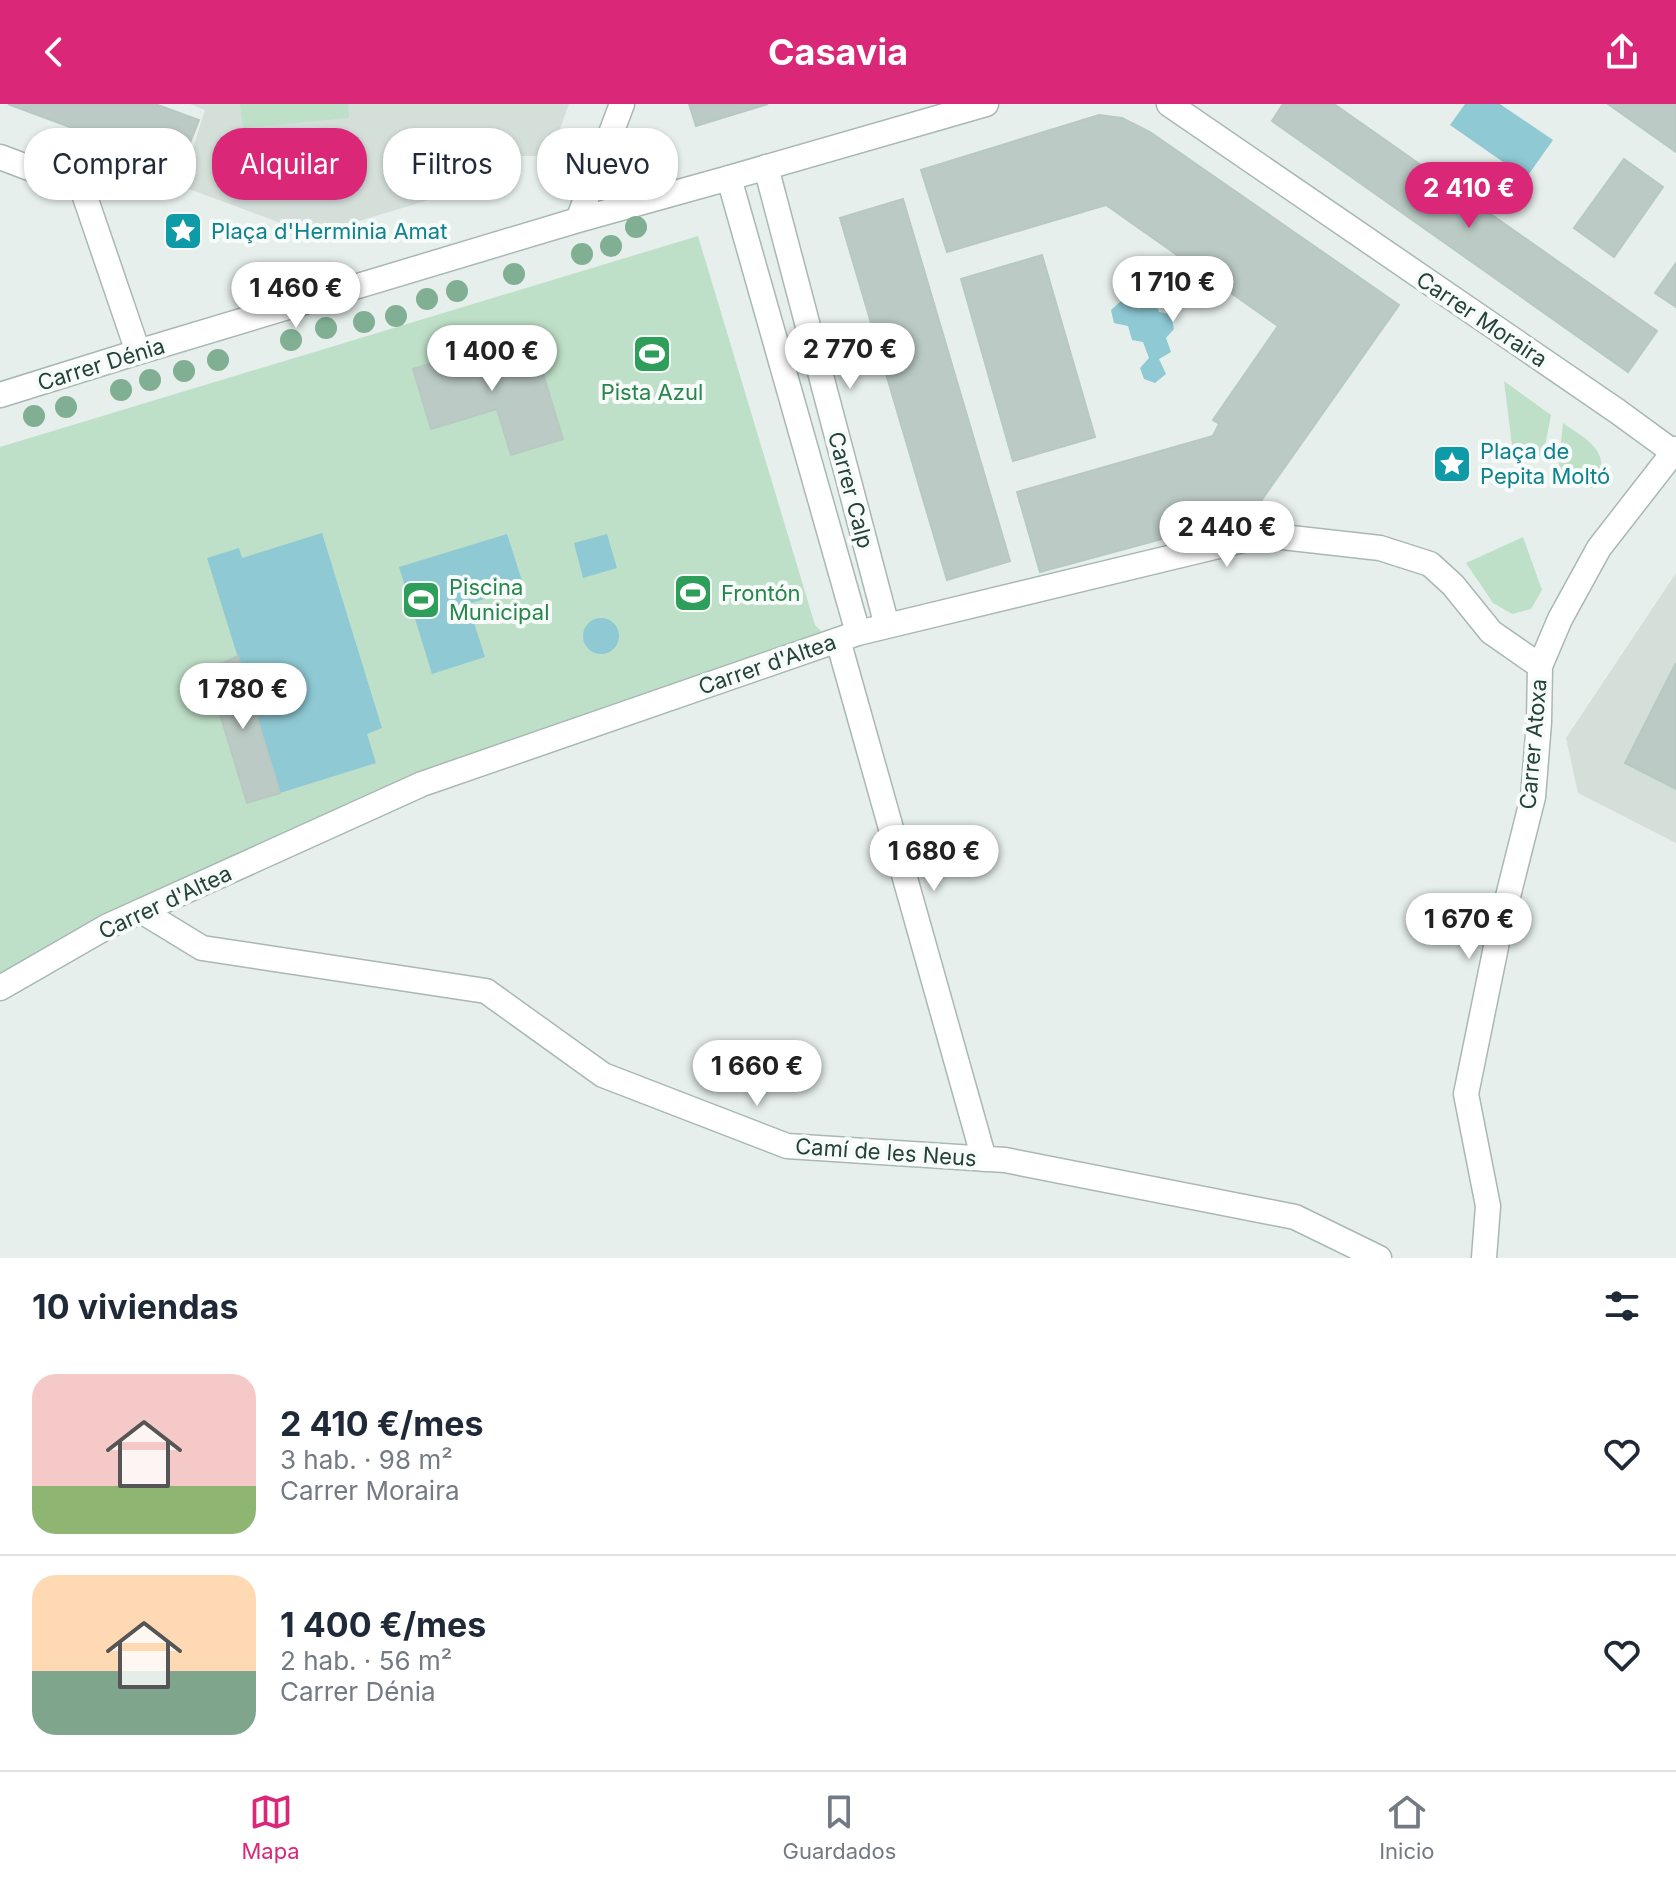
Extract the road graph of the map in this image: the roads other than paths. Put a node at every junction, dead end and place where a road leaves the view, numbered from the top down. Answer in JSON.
{"nodes":[{"id":1,"x":622,"y":104,"type":"edge"},
{"id":2,"x":986,"y":104,"type":"edge"},
{"id":3,"x":1169,"y":104,"type":"edge"},
{"id":4,"x":0,"y":157,"type":"edge"},
{"id":5,"x":766,"y":167,"type":"junction"},
{"id":6,"x":729,"y":178,"type":"junction"},
{"id":7,"x":578,"y":220,"type":"junction"},
{"id":8,"x":138,"y":352,"type":"junction"},
{"id":9,"x":0,"y":395,"type":"edge"},
{"id":10,"x":1675,"y":452,"type":"edge"},
{"id":11,"x":887,"y":626,"type":"junction"},
{"id":12,"x":848,"y":636,"type":"junction"},
{"id":13,"x":1540,"y":666,"type":"junction"},
{"id":14,"x":143,"y":912,"type":"junction"},
{"id":15,"x":0,"y":988,"type":"edge"},
{"id":16,"x":984,"y":1159,"type":"junction"},
{"id":17,"x":1379,"y":1258,"type":"edge"},
{"id":18,"x":1484,"y":1258,"type":"edge"}],
"edges":[{"from":1,"to":7,"type":"street"},
{"from":2,"to":5,"type":"street","name":"Carrer Dénia"},
{"from":3,"to":10,"type":"street","name":"Carrer Moraira"},
{"from":4,"to":8,"type":"street"},
{"from":5,"to":6,"type":"street","name":"Carrer Dénia"},
{"from":5,"to":11,"type":"street","name":"Carrer Calp"},
{"from":6,"to":7,"type":"street","name":"Carrer Dénia"},
{"from":6,"to":12,"type":"street","name":"Carrer Calp"},
{"from":7,"to":8,"type":"street","name":"Carrer Dénia"},
{"from":8,"to":9,"type":"street","name":"Carrer Dénia"},
{"from":10,"to":13,"type":"street","name":"Carrer Atoxa"},
{"from":11,"to":12,"type":"street","name":"Carrer d'Altea"},
{"from":11,"to":13,"type":"street","name":"Carrer d'Altea"},
{"from":12,"to":14,"type":"street","name":"Carrer d'Altea"},
{"from":12,"to":16,"type":"street","name":"Carrer Calp"},
{"from":13,"to":18,"type":"street","name":"Carrer Atoxa"},
{"from":14,"to":15,"type":"street","name":"Carrer d'Altea"},
{"from":14,"to":16,"type":"street","name":"Camí de les Neus"},
{"from":16,"to":17,"type":"street","name":"Camí de les Neus"}]}
